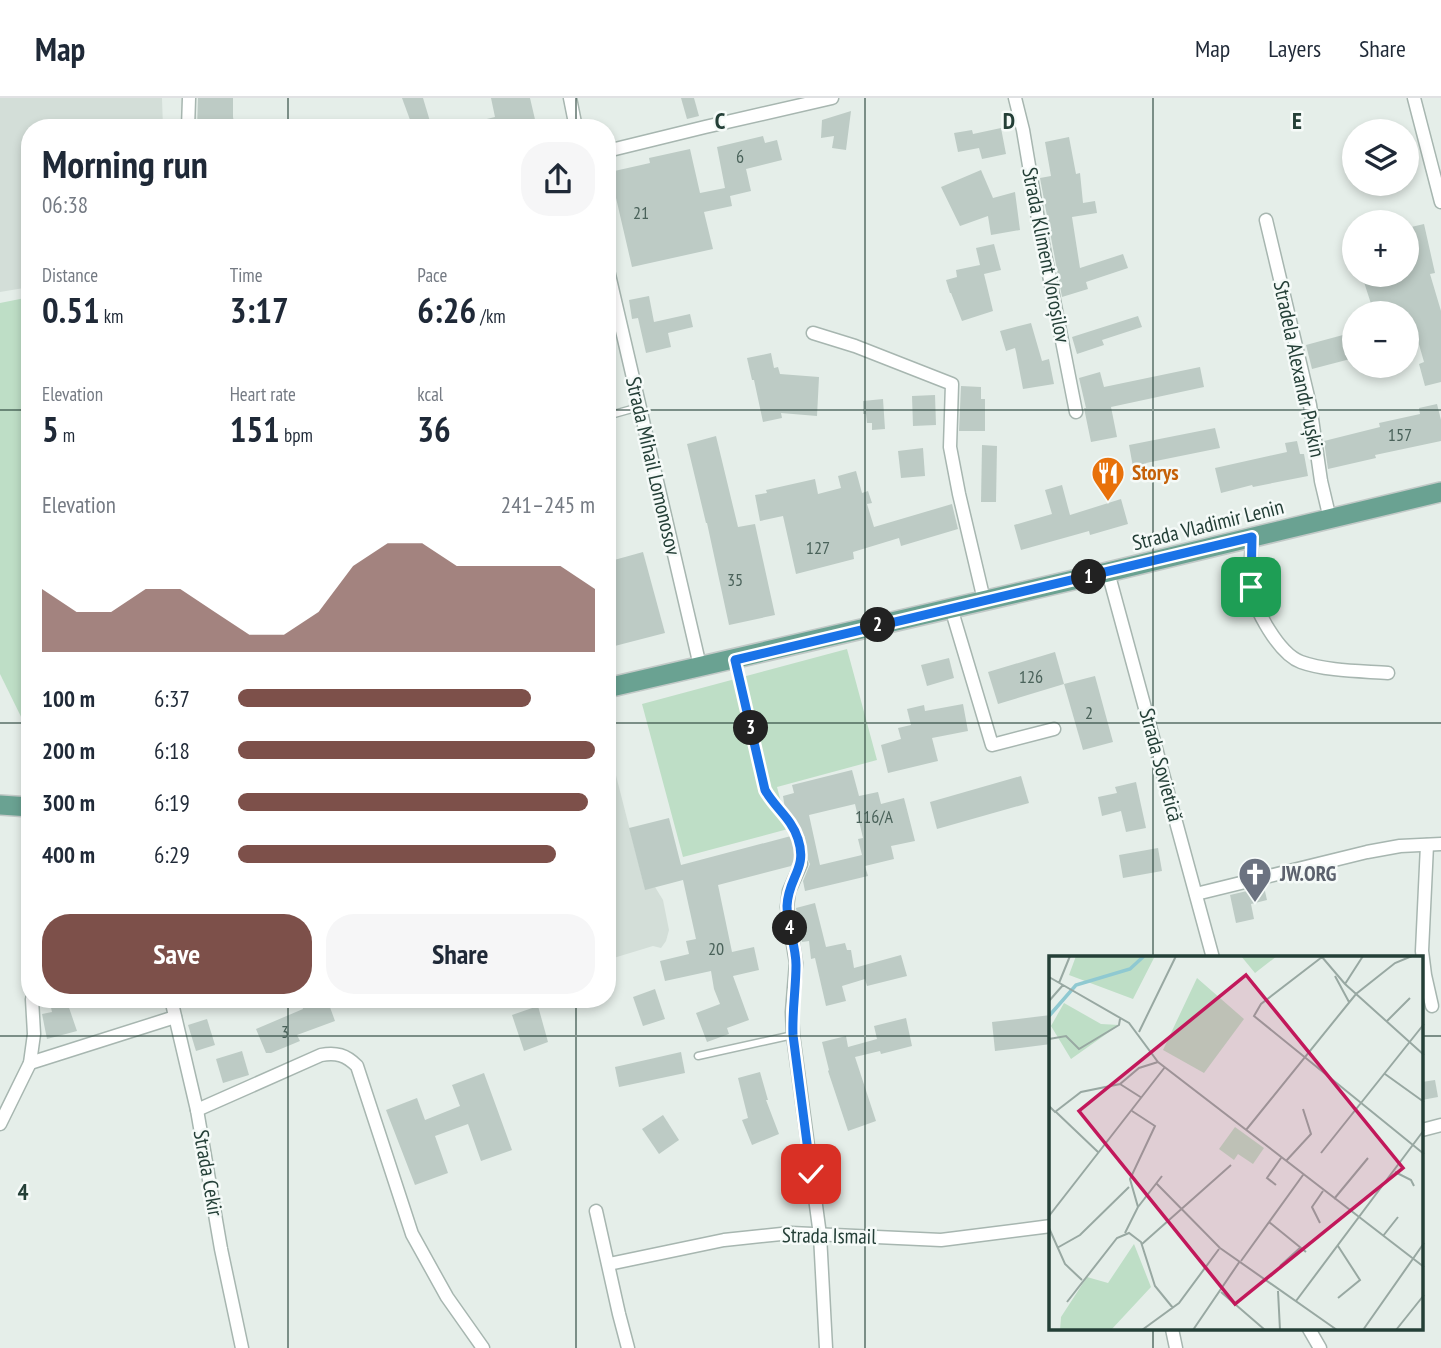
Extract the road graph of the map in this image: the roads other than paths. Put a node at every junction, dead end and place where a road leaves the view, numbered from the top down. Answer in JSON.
{"nodes":[{"id":1,"x":188,"y":98,"type":"edge"},
{"id":2,"x":570,"y":98,"type":"edge"},
{"id":3,"x":832,"y":98,"type":"edge"},
{"id":4,"x":1015,"y":98,"type":"edge"},
{"id":5,"x":1414,"y":98,"type":"edge"},
{"id":6,"x":188,"y":119,"type":"edge"},
{"id":7,"x":574,"y":119,"type":"edge"},
{"id":8,"x":1441,"y":142,"type":"edge"},
{"id":9,"x":1428,"y":148,"type":"junction"},
{"id":10,"x":616,"y":149,"type":"edge"},
{"id":11,"x":1441,"y":202,"type":"edge"},
{"id":12,"x":1266,"y":220,"type":"dead end"},
{"id":13,"x":616,"y":306,"type":"edge"},
{"id":14,"x":813,"y":333,"type":"dead end"},
{"id":15,"x":639,"y":407,"type":"junction"},
{"id":16,"x":1076,"y":412,"type":"dead end"},
{"id":17,"x":616,"y":413,"type":"edge"},
{"id":18,"x":1441,"y":492,"type":"edge"},
{"id":19,"x":1330,"y":519,"type":"junction"},
{"id":20,"x":1252,"y":537,"type":"junction"},
{"id":21,"x":1108,"y":572,"type":"junction"},
{"id":22,"x":984,"y":600,"type":"junction"},
{"id":23,"x":951,"y":608,"type":"junction"},
{"id":24,"x":735,"y":660,"type":"junction"},
{"id":25,"x":699,"y":666,"type":"junction"},
{"id":26,"x":1388,"y":673,"type":"dead end"},
{"id":27,"x":616,"y":686,"type":"edge"},
{"id":28,"x":1054,"y":729,"type":"dead end"},
{"id":29,"x":0,"y":805,"type":"edge"},
{"id":30,"x":21,"y":806,"type":"edge"},
{"id":31,"x":1441,"y":844,"type":"edge"},
{"id":32,"x":1427,"y":845,"type":"junction"},
{"id":33,"x":801,"y":864,"type":"joint"},
{"id":34,"x":1196,"y":894,"type":"junction"},
{"id":35,"x":1212,"y":956,"type":"edge"},
{"id":36,"x":1423,"y":956,"type":"edge"},
{"id":37,"x":1424,"y":967,"type":"edge"},
{"id":38,"x":1432,"y":1006,"type":"dead end"},
{"id":39,"x":33,"y":1008,"type":"edge"},
{"id":40,"x":173,"y":1008,"type":"edge"},
{"id":41,"x":175,"y":1017,"type":"junction"},
{"id":42,"x":793,"y":1035,"type":"junction"},
{"id":43,"x":698,"y":1056,"type":"dead end"},
{"id":44,"x":30,"y":1063,"type":"junction"},
{"id":45,"x":197,"y":1110,"type":"junction"},
{"id":46,"x":0,"y":1124,"type":"edge"},
{"id":47,"x":1441,"y":1125,"type":"edge"},
{"id":48,"x":1424,"y":1129,"type":"edge"},
{"id":49,"x":596,"y":1211,"type":"dead end"},
{"id":50,"x":1049,"y":1226,"type":"edge"},
{"id":51,"x":820,"y":1235,"type":"junction"},
{"id":52,"x":608,"y":1264,"type":"junction"},
{"id":53,"x":1172,"y":1330,"type":"edge"},
{"id":54,"x":1310,"y":1330,"type":"edge"},
{"id":55,"x":242,"y":1348,"type":"edge"},
{"id":56,"x":483,"y":1348,"type":"edge"},
{"id":57,"x":628,"y":1348,"type":"edge"},
{"id":58,"x":826,"y":1348,"type":"edge"},
{"id":59,"x":1176,"y":1348,"type":"edge"},
{"id":60,"x":1320,"y":1348,"type":"edge"}],
"edges":[{"from":1,"to":6,"type":"street"},
{"from":2,"to":7,"type":"street"},
{"from":3,"to":10,"type":"street"},
{"from":4,"to":16,"type":"street","name":"Strada Kliment Voroșilov"},
{"from":5,"to":9,"type":"street"},
{"from":8,"to":9,"type":"street"},
{"from":9,"to":11,"type":"street"},
{"from":12,"to":19,"type":"street","name":"Stradela Alexandr Pușkin"},
{"from":13,"to":15,"type":"street","name":"Strada Mihail Lomonosov"},
{"from":14,"to":22,"type":"street"},
{"from":15,"to":17,"type":"lane"},
{"from":15,"to":25,"type":"street","name":"Strada Mihail Lomonosov"},
{"from":18,"to":19,"type":"main road","name":"Strada Vladimir Lenin"},
{"from":19,"to":20,"type":"main road","name":"Strada Vladimir Lenin"},
{"from":20,"to":21,"type":"main road","name":"Strada Vladimir Lenin"},
{"from":20,"to":26,"type":"street"},
{"from":21,"to":22,"type":"main road","name":"Strada Vladimir Lenin"},
{"from":21,"to":34,"type":"street","name":"Strada Sovietică"},
{"from":22,"to":23,"type":"main road","name":"Strada Vladimir Lenin"},
{"from":23,"to":24,"type":"main road","name":"Strada Vladimir Lenin"},
{"from":23,"to":28,"type":"street"},
{"from":24,"to":25,"type":"main road","name":"Strada Vladimir Lenin"},
{"from":24,"to":33,"type":"lane"},
{"from":25,"to":27,"type":"main road","name":"Strada Vladimir Lenin"},
{"from":29,"to":30,"type":"main road"},
{"from":31,"to":32,"type":"street"},
{"from":32,"to":34,"type":"street"},
{"from":32,"to":36,"type":"street"},
{"from":33,"to":42,"type":"street"},
{"from":34,"to":35,"type":"street","name":"Strada Sovietică"},
{"from":37,"to":38,"type":"street"},
{"from":39,"to":44,"type":"street"},
{"from":40,"to":41,"type":"street","name":"Strada Cekir"},
{"from":41,"to":44,"type":"street"},
{"from":41,"to":45,"type":"street","name":"Strada Cekir"},
{"from":42,"to":43,"type":"lane"},
{"from":42,"to":51,"type":"street"},
{"from":44,"to":46,"type":"street"},
{"from":45,"to":55,"type":"street","name":"Strada Cekir"},
{"from":45,"to":56,"type":"street"},
{"from":47,"to":48,"type":"street"},
{"from":49,"to":52,"type":"street"},
{"from":50,"to":51,"type":"street","name":"Strada Ismail"},
{"from":51,"to":52,"type":"street","name":"Strada Ismail"},
{"from":51,"to":58,"type":"street"},
{"from":52,"to":57,"type":"street"},
{"from":53,"to":59,"type":"street"},
{"from":54,"to":60,"type":"street"}]}
